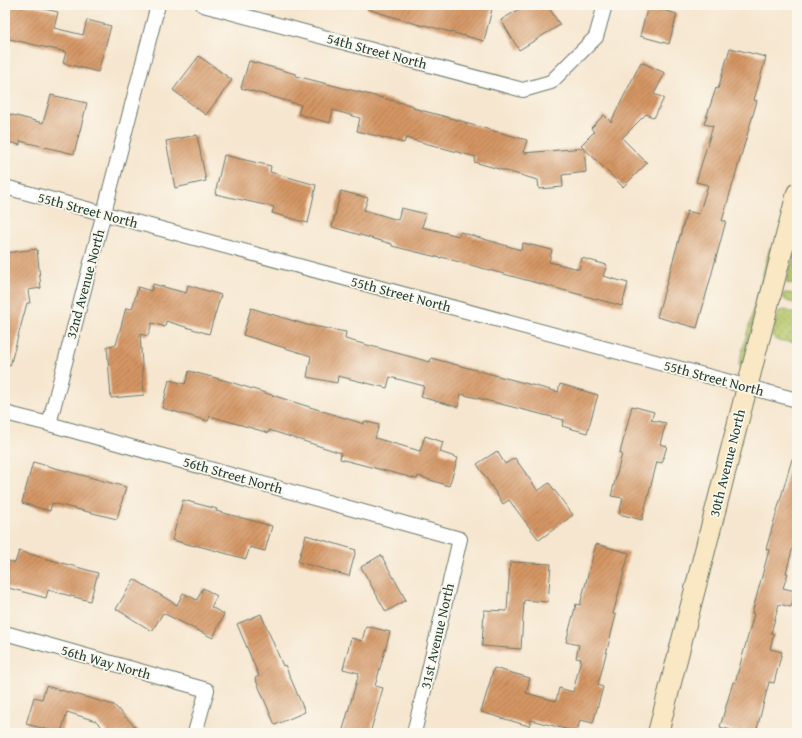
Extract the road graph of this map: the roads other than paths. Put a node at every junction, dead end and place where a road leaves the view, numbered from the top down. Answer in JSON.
{"nodes":[{"id":1,"x":158,"y":5,"type":"edge"},
{"id":2,"x":203,"y":5,"type":"edge"},
{"id":3,"x":605,"y":5,"type":"edge"},
{"id":4,"x":5,"y":187,"type":"edge"},
{"id":5,"x":797,"y":193,"type":"edge"},
{"id":6,"x":104,"y":214,"type":"junction"},
{"id":7,"x":746,"y":387,"type":"junction"},
{"id":8,"x":797,"y":400,"type":"edge"},
{"id":9,"x":5,"y":413,"type":"edge"},
{"id":10,"x":49,"y":424,"type":"junction"},
{"id":11,"x":460,"y":539,"type":"joint"},
{"id":12,"x":5,"y":633,"type":"edge"},
{"id":13,"x":195,"y":733,"type":"edge"},
{"id":14,"x":414,"y":733,"type":"edge"},
{"id":15,"x":658,"y":733,"type":"edge"}],
"edges":[{"from":1,"to":6,"type":"street","name":"32nd Avenue North"},
{"from":2,"to":3,"type":"street","name":"54th Street North"},
{"from":4,"to":6,"type":"street","name":"55th Street North"},
{"from":5,"to":7,"type":"street","name":"30th Avenue North"},
{"from":6,"to":7,"type":"street","name":"55th Street North"},
{"from":6,"to":10,"type":"street","name":"32nd Avenue North"},
{"from":7,"to":8,"type":"street","name":"55th Street North"},
{"from":7,"to":15,"type":"street","name":"30th Avenue North"},
{"from":9,"to":10,"type":"street","name":"56th Street North"},
{"from":10,"to":11,"type":"street","name":"56th Street North"},
{"from":11,"to":14,"type":"street","name":"31st Avenue North"},
{"from":12,"to":13,"type":"street","name":"56th Way North"}]}
